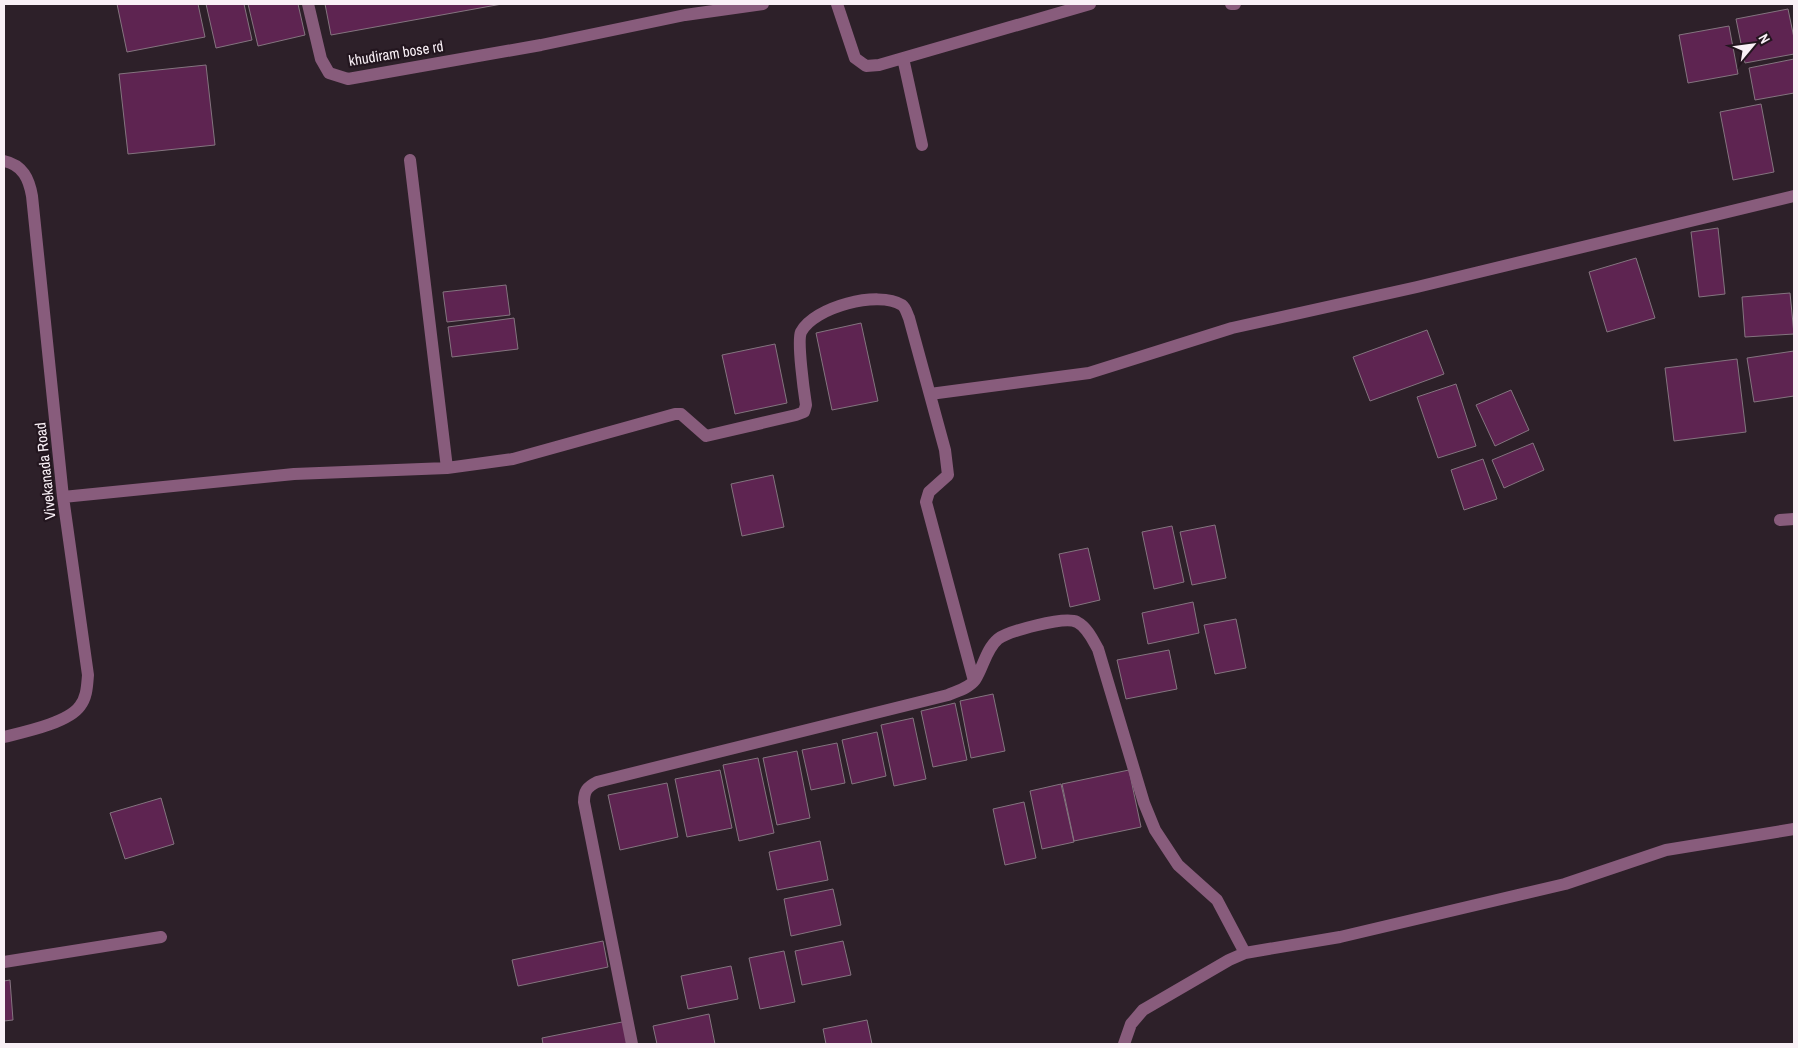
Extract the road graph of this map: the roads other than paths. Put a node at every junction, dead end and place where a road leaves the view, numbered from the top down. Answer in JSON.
{"nodes":[{"id":1,"x":308,"y":4,"type":"edge"},
{"id":2,"x":763,"y":4,"type":"edge"},
{"id":3,"x":838,"y":4,"type":"edge"},
{"id":4,"x":1090,"y":4,"type":"edge"},
{"id":5,"x":902,"y":58,"type":"junction"},
{"id":6,"x":922,"y":145,"type":"dead end"},
{"id":7,"x":410,"y":160,"type":"dead end"},
{"id":8,"x":4,"y":161,"type":"edge"},
{"id":9,"x":1794,"y":196,"type":"edge"},
{"id":10,"x":930,"y":394,"type":"junction"},
{"id":11,"x":447,"y":468,"type":"junction"},
{"id":12,"x":63,"y":497,"type":"junction"},
{"id":13,"x":1794,"y":519,"type":"edge"},
{"id":14,"x":1780,"y":520,"type":"dead end"},
{"id":15,"x":974,"y":681,"type":"junction"},
{"id":16,"x":4,"y":737,"type":"edge"},
{"id":17,"x":1794,"y":829,"type":"edge"},
{"id":18,"x":161,"y":937,"type":"dead end"},
{"id":19,"x":1245,"y":953,"type":"junction"},
{"id":20,"x":4,"y":962,"type":"edge"},
{"id":21,"x":632,"y":1044,"type":"edge"},
{"id":22,"x":1124,"y":1044,"type":"edge"}],
"edges":[{"from":1,"to":2,"type":"street","name":"khudiram bose rd"},
{"from":3,"to":5,"type":"street"},
{"from":4,"to":5,"type":"street"},
{"from":5,"to":6,"type":"street"},
{"from":7,"to":11,"type":"street"},
{"from":8,"to":12,"type":"street","name":"Vivekanada Road"},
{"from":9,"to":10,"type":"street"},
{"from":10,"to":11,"type":"street"},
{"from":10,"to":15,"type":"street"},
{"from":11,"to":12,"type":"street"},
{"from":12,"to":16,"type":"street","name":"Vivekanada Road"},
{"from":13,"to":14,"type":"street"},
{"from":15,"to":19,"type":"street"},
{"from":15,"to":21,"type":"street"},
{"from":17,"to":19,"type":"street"},
{"from":18,"to":20,"type":"street"},
{"from":19,"to":22,"type":"street"}]}
